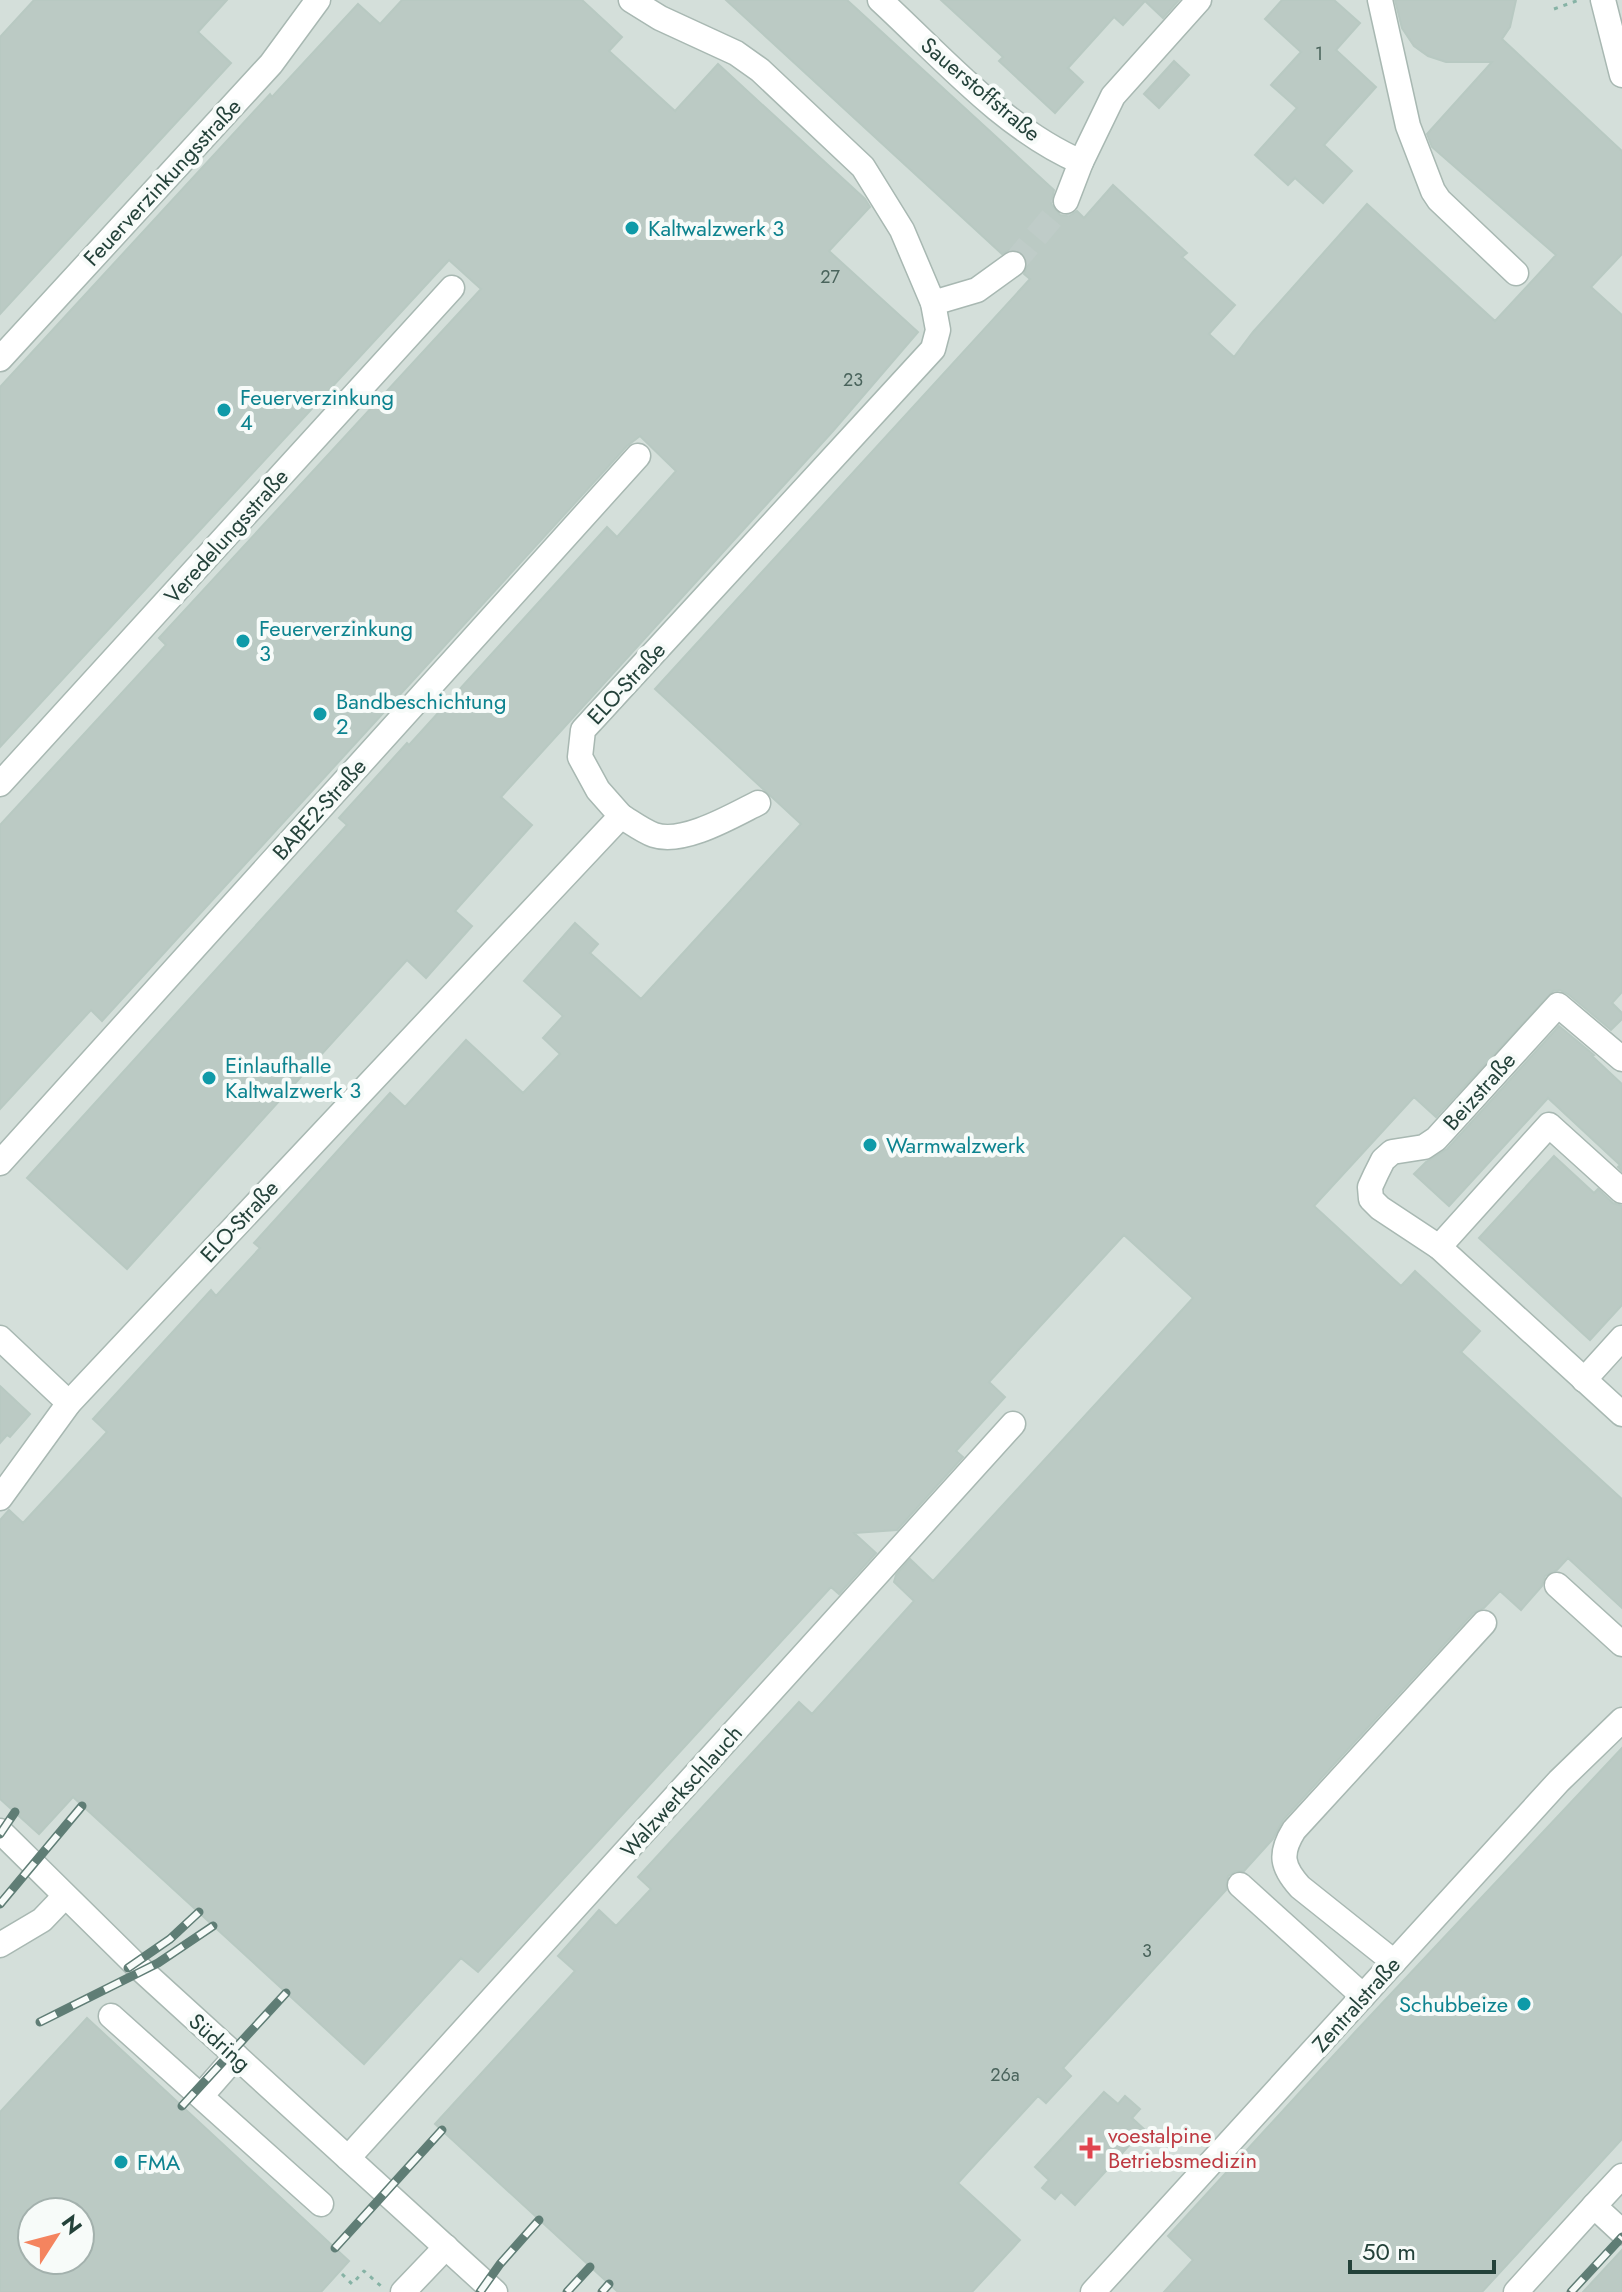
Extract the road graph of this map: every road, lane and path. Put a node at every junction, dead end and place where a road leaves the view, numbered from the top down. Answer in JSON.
{"nodes":[{"id":1,"x":318,"y":0,"type":"edge"},
{"id":2,"x":631,"y":0,"type":"edge"},
{"id":3,"x":880,"y":0,"type":"edge"},
{"id":4,"x":1199,"y":0,"type":"edge"},
{"id":5,"x":1380,"y":0,"type":"edge"},
{"id":6,"x":1579,"y":0,"type":"edge"},
{"id":7,"x":1603,"y":0,"type":"edge"},
{"id":8,"x":1554,"y":9,"type":"dead end"},
{"id":9,"x":1622,"y":75,"type":"edge"},
{"id":10,"x":1081,"y":162,"type":"junction"},
{"id":11,"x":1066,"y":201,"type":"tunnel mouth"},
{"id":12,"x":1013,"y":264,"type":"tunnel mouth"},
{"id":13,"x":1516,"y":273,"type":"dead end"},
{"id":14,"x":452,"y":288,"type":"dead end"},
{"id":15,"x":933,"y":303,"type":"junction"},
{"id":16,"x":0,"y":359,"type":"edge"},
{"id":17,"x":638,"y":456,"type":"dead end"},
{"id":18,"x":0,"y":784,"type":"edge"},
{"id":19,"x":758,"y":803,"type":"dead end"},
{"id":20,"x":621,"y":816,"type":"junction"},
{"id":21,"x":1622,"y":1059,"type":"edge"},
{"id":22,"x":0,"y":1163,"type":"edge"},
{"id":23,"x":1622,"y":1191,"type":"edge"},
{"id":24,"x":1439,"y":1247,"type":"junction"},
{"id":25,"x":0,"y":1338,"type":"edge"},
{"id":26,"x":1622,"y":1338,"type":"edge"},
{"id":27,"x":1584,"y":1380,"type":"junction"},
{"id":28,"x":69,"y":1403,"type":"junction"},
{"id":29,"x":1622,"y":1414,"type":"edge"},
{"id":30,"x":1013,"y":1424,"type":"dead end"},
{"id":31,"x":0,"y":1498,"type":"edge"},
{"id":32,"x":1557,"y":1585,"type":"dead end"},
{"id":33,"x":1484,"y":1623,"type":"dead end"},
{"id":34,"x":1622,"y":1644,"type":"edge"},
{"id":35,"x":1622,"y":1720,"type":"edge"},
{"id":36,"x":0,"y":1831,"type":"edge"},
{"id":37,"x":1240,"y":1885,"type":"dead end"},
{"id":38,"x":65,"y":1896,"type":"junction"},
{"id":39,"x":2,"y":1939,"type":"edge"},
{"id":40,"x":1394,"y":1962,"type":"junction"},
{"id":41,"x":1363,"y":1996,"type":"junction"},
{"id":42,"x":111,"y":2016,"type":"dead end"},
{"id":43,"x":236,"y":2056,"type":"junction"},
{"id":44,"x":201,"y":2096,"type":"junction"},
{"id":45,"x":348,"y":2158,"type":"junction"},
{"id":46,"x":1622,"y":2176,"type":"edge"},
{"id":47,"x":321,"y":2204,"type":"dead end"},
{"id":48,"x":1594,"y":2206,"type":"junction"},
{"id":49,"x":1622,"y":2232,"type":"edge"},
{"id":50,"x":446,"y":2247,"type":"junction"},
{"id":51,"x":342,"y":2274,"type":"dead end"},
{"id":52,"x":393,"y":2290,"type":"edge"},
{"id":53,"x":495,"y":2292,"type":"edge"},
{"id":54,"x":1093,"y":2292,"type":"edge"},
{"id":55,"x":1516,"y":2292,"type":"edge"}],
"edges":[{"from":1,"to":16,"type":"street","name":"Feuerverzinkungsstraße"},
{"from":2,"to":15,"type":"street","name":"ELO-Straße"},
{"from":3,"to":10,"type":"street","name":"Sauerstoffstraße"},
{"from":4,"to":10,"type":"street"},
{"from":5,"to":13,"type":"street"},
{"from":6,"to":8,"type":"path"},
{"from":7,"to":9,"type":"street"},
{"from":10,"to":11,"type":"street"},
{"from":12,"to":15,"type":"street"},
{"from":14,"to":18,"type":"street","name":"Veredelungsstraße"},
{"from":15,"to":20,"type":"street","name":"ELO-Straße"},
{"from":17,"to":22,"type":"street","name":"BABE2-Straße"},
{"from":19,"to":20,"type":"street"},
{"from":20,"to":28,"type":"street","name":"ELO-Straße"},
{"from":21,"to":24,"type":"street","name":"Beizstraße"},
{"from":23,"to":24,"type":"street"},
{"from":24,"to":27,"type":"street","name":"Beizstraße"},
{"from":25,"to":28,"type":"street"},
{"from":26,"to":27,"type":"street"},
{"from":27,"to":29,"type":"street","name":"Beizstraße"},
{"from":28,"to":31,"type":"street","name":"ELO-Straße"},
{"from":30,"to":45,"type":"street","name":"Walzwerkschlauch"},
{"from":32,"to":34,"type":"street"},
{"from":33,"to":40,"type":"street"},
{"from":35,"to":40,"type":"street","name":"Zentralstraße"},
{"from":36,"to":38,"type":"street","name":"Südring"},
{"from":37,"to":41,"type":"street"},
{"from":38,"to":39,"type":"street"},
{"from":38,"to":43,"type":"street","name":"Südring"},
{"from":40,"to":41,"type":"street","name":"Zentralstraße"},
{"from":41,"to":54,"type":"street","name":"Zentralstraße"},
{"from":42,"to":44,"type":"street"},
{"from":43,"to":44,"type":"street"},
{"from":43,"to":45,"type":"street","name":"Südring"},
{"from":44,"to":47,"type":"street"},
{"from":45,"to":50,"type":"street","name":"Südring"},
{"from":46,"to":48,"type":"street"},
{"from":48,"to":49,"type":"street"},
{"from":48,"to":55,"type":"street"},
{"from":50,"to":52,"type":"street"},
{"from":50,"to":53,"type":"street"},
{"from":51,"to":52,"type":"path"}]}
